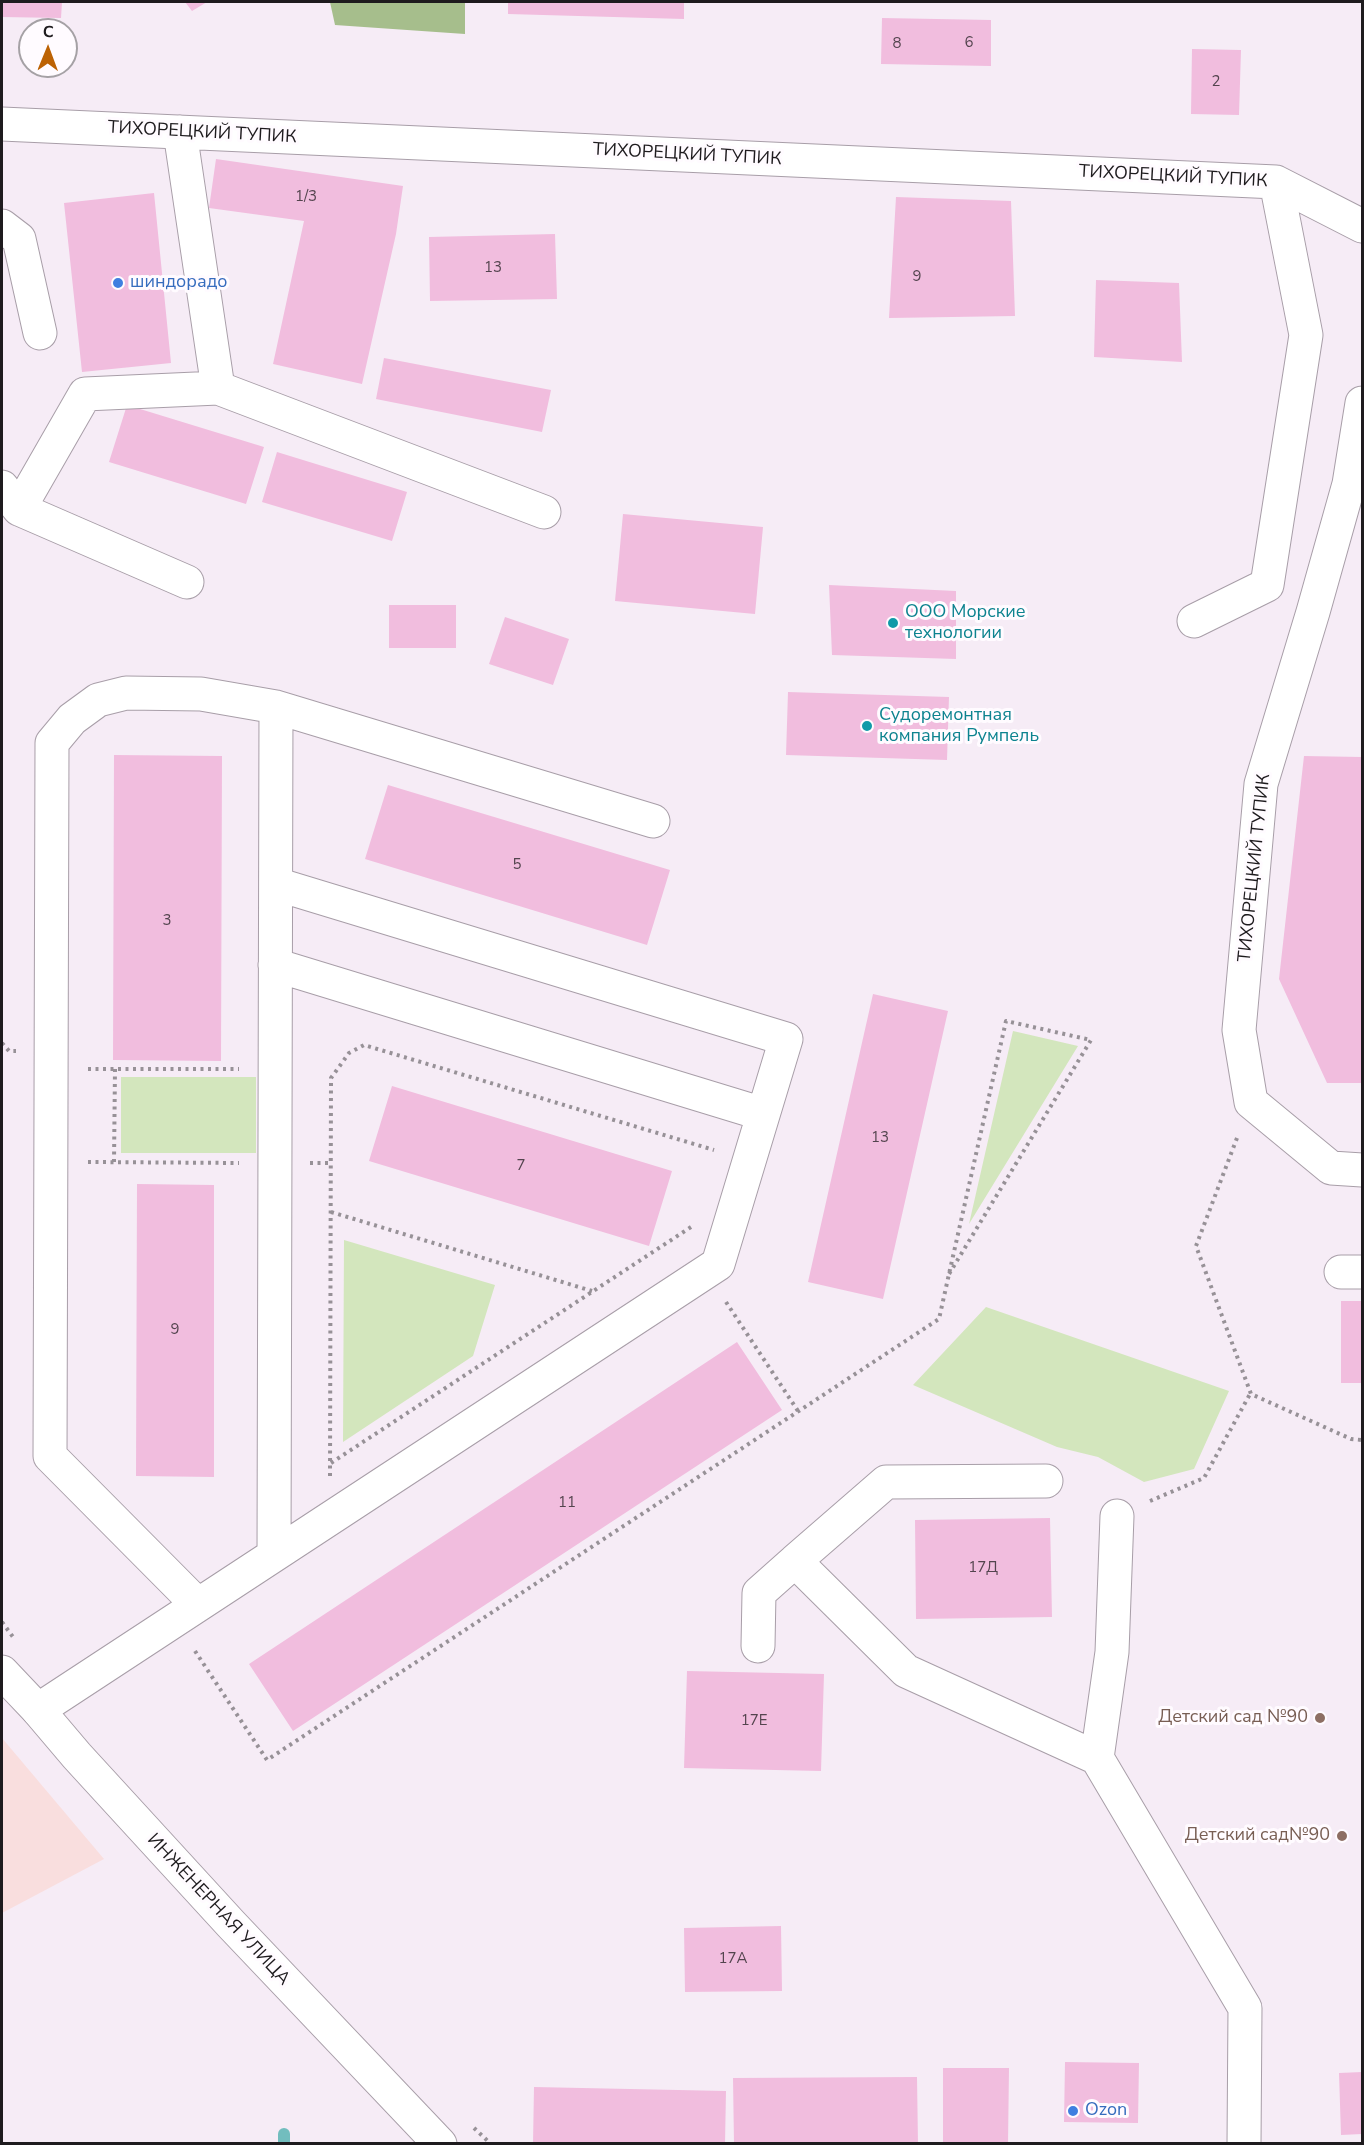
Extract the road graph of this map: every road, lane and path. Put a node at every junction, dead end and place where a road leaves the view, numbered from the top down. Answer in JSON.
{"nodes":[{"id":1,"x":2,"y":124,"type":"edge"},
{"id":2,"x":180,"y":132,"type":"junction"},
{"id":3,"x":1276,"y":182,"type":"junction"},
{"id":4,"x":2,"y":226,"type":"edge"},
{"id":5,"x":1362,"y":226,"type":"edge"},
{"id":6,"x":40,"y":333,"type":"dead end"},
{"id":7,"x":218,"y":388,"type":"junction"},
{"id":8,"x":1362,"y":403,"type":"edge"},
{"id":9,"x":10,"y":498,"type":"edge"},
{"id":10,"x":544,"y":512,"type":"dead end"},
{"id":11,"x":187,"y":582,"type":"dead end"},
{"id":12,"x":1194,"y":621,"type":"dead end"},
{"id":13,"x":276,"y":707,"type":"junction"},
{"id":14,"x":653,"y":821,"type":"dead end"},
{"id":15,"x":276,"y":884,"type":"junction"},
{"id":16,"x":275,"y":965,"type":"junction"},
{"id":17,"x":51,"y":1069,"type":"junction"},
{"id":18,"x":115,"y":1069,"type":"junction"},
{"id":19,"x":275,"y":1069,"type":"junction"},
{"id":20,"x":1251,"y":1102,"type":"junction"},
{"id":21,"x":763,"y":1114,"type":"junction"},
{"id":22,"x":749,"y":1161,"type":"junction"},
{"id":23,"x":51,"y":1162,"type":"junction"},
{"id":24,"x":114,"y":1162,"type":"junction"},
{"id":25,"x":275,"y":1163,"type":"junction"},
{"id":26,"x":331,"y":1163,"type":"junction"},
{"id":27,"x":1362,"y":1170,"type":"edge"},
{"id":28,"x":331,"y":1212,"type":"junction"},
{"id":29,"x":700,"y":1221,"type":"dead end"},
{"id":30,"x":706,"y":1272,"type":"junction"},
{"id":31,"x":949,"y":1274,"type":"junction"},
{"id":32,"x":592,"y":1292,"type":"junction"},
{"id":33,"x":1251,"y":1394,"type":"junction"},
{"id":34,"x":798,"y":1412,"type":"junction"},
{"id":35,"x":1362,"y":1440,"type":"edge"},
{"id":36,"x":330,"y":1463,"type":"junction"},
{"id":37,"x":1046,"y":1481,"type":"dead end"},
{"id":38,"x":1117,"y":1516,"type":"joint"},
{"id":39,"x":330,"y":1518,"type":"junction"},
{"id":40,"x":274,"y":1555,"type":"junction"},
{"id":41,"x":795,"y":1561,"type":"junction"},
{"id":42,"x":186,"y":1613,"type":"junction"},
{"id":43,"x":758,"y":1646,"type":"dead end"},
{"id":44,"x":2,"y":1672,"type":"edge"},
{"id":45,"x":38,"y":1710,"type":"junction"},
{"id":46,"x":1097,"y":1758,"type":"junction"},
{"id":47,"x":440,"y":2144,"type":"edge"},
{"id":48,"x":1244,"y":2144,"type":"edge"}],
"edges":[{"from":1,"to":2,"type":"street","name":"ТИХОРЕЦКИЙ ТУПИК"},
{"from":2,"to":3,"type":"street","name":"ТИХОРЕЦКИЙ ТУПИК"},
{"from":2,"to":7,"type":"street"},
{"from":3,"to":5,"type":"street","name":"ТИХОРЕЦКИЙ ТУПИК"},
{"from":3,"to":12,"type":"street"},
{"from":4,"to":6,"type":"street"},
{"from":7,"to":9,"type":"street"},
{"from":7,"to":10,"type":"street"},
{"from":8,"to":20,"type":"street","name":"ТИХОРЕЦКИЙ ТУПИК"},
{"from":9,"to":11,"type":"street"},
{"from":13,"to":14,"type":"street"},
{"from":13,"to":15,"type":"street"},
{"from":13,"to":17,"type":"street"},
{"from":15,"to":16,"type":"street"},
{"from":15,"to":21,"type":"street"},
{"from":16,"to":19,"type":"street"},
{"from":16,"to":21,"type":"street"},
{"from":17,"to":18,"type":"path"},
{"from":17,"to":23,"type":"street"},
{"from":18,"to":19,"type":"path"},
{"from":18,"to":24,"type":"path"},
{"from":19,"to":25,"type":"street"},
{"from":20,"to":27,"type":"street"},
{"from":20,"to":33,"type":"path"},
{"from":21,"to":22,"type":"street"},
{"from":22,"to":26,"type":"path"},
{"from":22,"to":30,"type":"street"},
{"from":23,"to":24,"type":"path"},
{"from":23,"to":42,"type":"street"},
{"from":24,"to":25,"type":"path"},
{"from":25,"to":26,"type":"path"},
{"from":25,"to":40,"type":"street"},
{"from":26,"to":28,"type":"path"},
{"from":28,"to":32,"type":"path"},
{"from":28,"to":36,"type":"path"},
{"from":29,"to":32,"type":"path"},
{"from":30,"to":34,"type":"path"},
{"from":30,"to":39,"type":"street"},
{"from":31,"to":31,"type":"path"},
{"from":31,"to":34,"type":"path"},
{"from":32,"to":36,"type":"path"},
{"from":33,"to":35,"type":"path"},
{"from":33,"to":38,"type":"path"},
{"from":34,"to":42,"type":"path"},
{"from":36,"to":39,"type":"path"},
{"from":37,"to":41,"type":"street"},
{"from":38,"to":46,"type":"street"},
{"from":39,"to":40,"type":"street"},
{"from":40,"to":42,"type":"street"},
{"from":41,"to":43,"type":"street"},
{"from":41,"to":46,"type":"street"},
{"from":42,"to":45,"type":"street"},
{"from":44,"to":45,"type":"street","name":"ИНЖЕНЕРНАЯ УЛИЦА"},
{"from":45,"to":47,"type":"street","name":"ИНЖЕНЕРНАЯ УЛИЦА"},
{"from":46,"to":48,"type":"street"}]}
